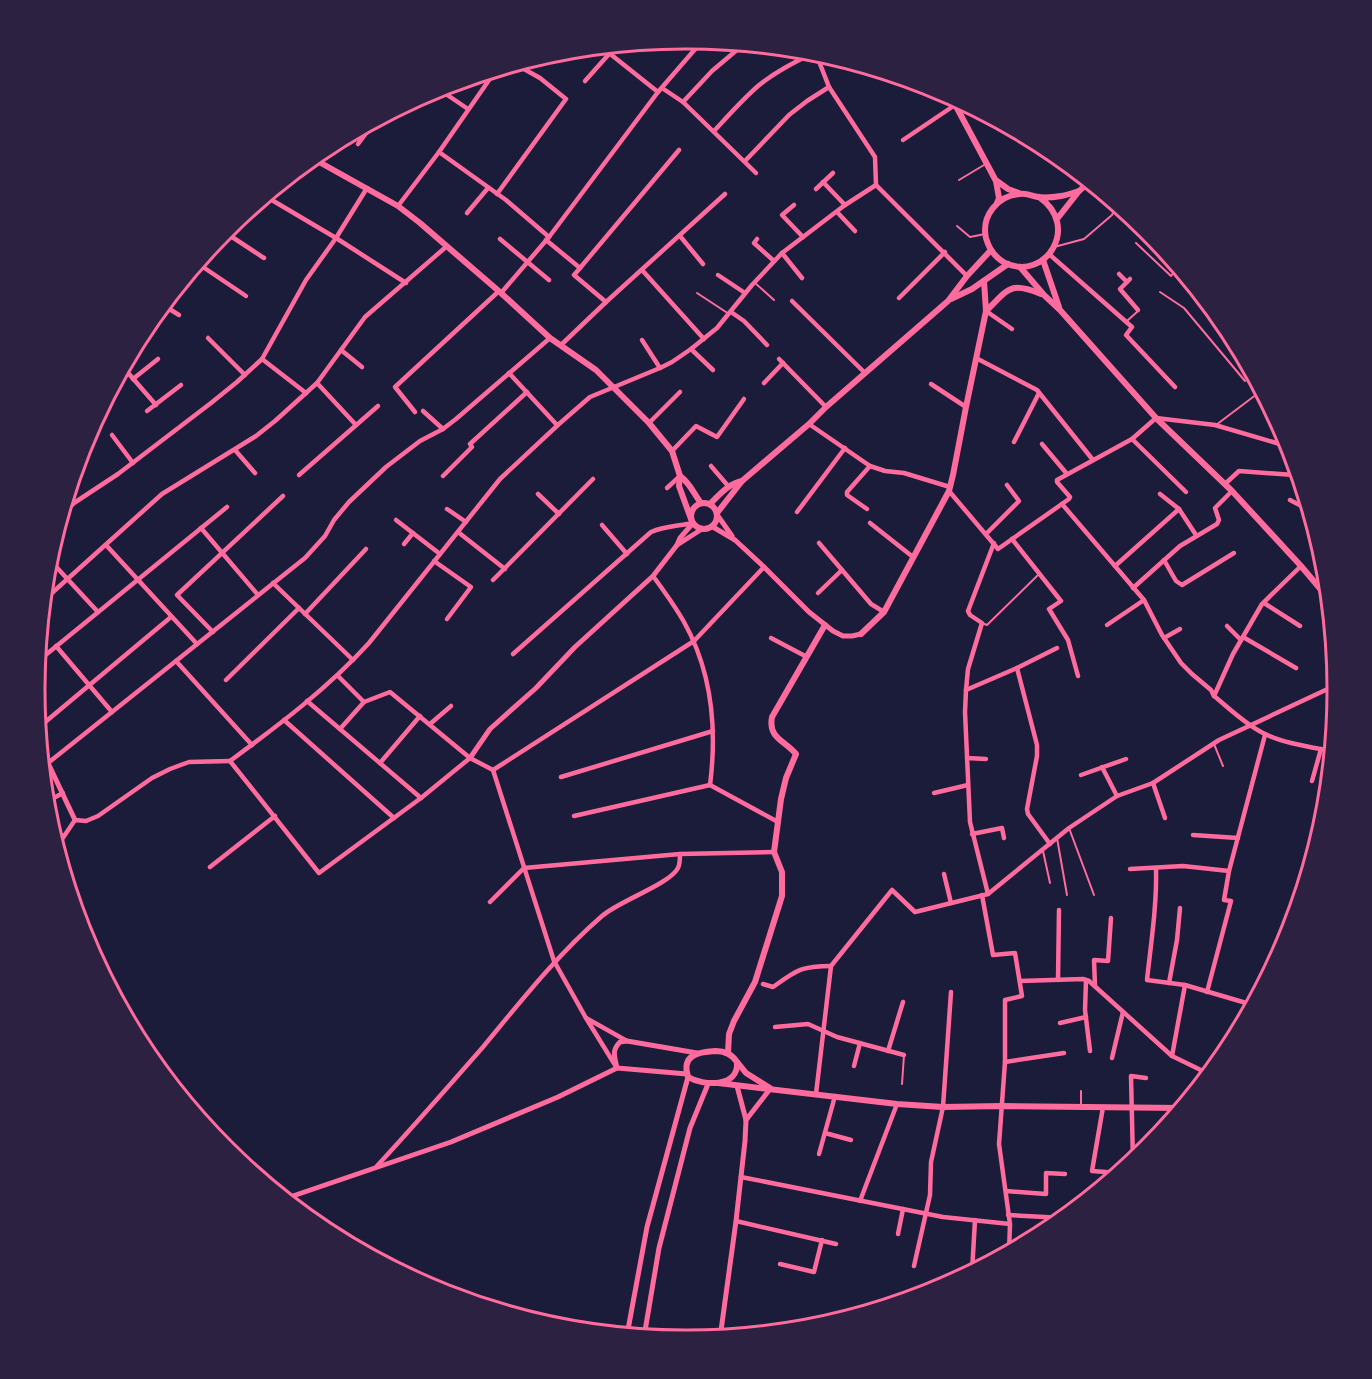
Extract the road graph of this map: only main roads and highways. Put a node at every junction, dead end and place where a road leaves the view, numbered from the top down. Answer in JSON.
{"nodes":[{"id":1,"x":957,"y":109,"type":"edge"},
{"id":2,"x":321,"y":163,"type":"edge"},
{"id":3,"x":996,"y":181,"type":"junction"},
{"id":4,"x":1083,"y":187,"type":"edge"},
{"id":5,"x":1078,"y":191,"type":"junction"},
{"id":6,"x":1019,"y":194,"type":"junction"},
{"id":7,"x":1039,"y":197,"type":"junction"},
{"id":8,"x":996,"y":204,"type":"junction"},
{"id":9,"x":1057,"y":219,"type":"junction"},
{"id":10,"x":991,"y":250,"type":"junction"},
{"id":11,"x":1042,"y":260,"type":"junction"},
{"id":12,"x":1008,"y":264,"type":"junction"},
{"id":13,"x":1020,"y":267,"type":"junction"},
{"id":14,"x":984,"y":281,"type":"junction"},
{"id":15,"x":1044,"y":295,"type":"junction"},
{"id":16,"x":948,"y":301,"type":"junction"},
{"id":17,"x":1060,"y":310,"type":"junction"},
{"id":18,"x":986,"y":311,"type":"junction"},
{"id":19,"x":680,"y":476,"type":"junction"},
{"id":20,"x":742,"y":481,"type":"junction"},
{"id":21,"x":701,"y":504,"type":"junction"},
{"id":22,"x":710,"y":504,"type":"junction"},
{"id":23,"x":717,"y":514,"type":"junction"},
{"id":24,"x":692,"y":521,"type":"junction"},
{"id":25,"x":1319,"y":586,"type":"edge"},
{"id":26,"x":825,"y":625,"type":"road end"},
{"id":27,"x":861,"y":634,"type":"road end"},
{"id":28,"x":728,"y":1053,"type":"junction"},
{"id":29,"x":737,"y":1062,"type":"junction"},
{"id":30,"x":718,"y":1083,"type":"junction"},
{"id":31,"x":771,"y":1089,"type":"junction"},
{"id":32,"x":1171,"y":1108,"type":"edge"}],
"edges":[{"from":1,"to":3,"type":"main road"},
{"from":2,"to":19,"type":"main road"},
{"from":3,"to":6,"type":"main road"},
{"from":3,"to":8,"type":"main road"},
{"from":4,"to":5,"type":"main road"},
{"from":5,"to":7,"type":"main road"},
{"from":5,"to":9,"type":"main road"},
{"from":6,"to":7,"type":"main road"},
{"from":6,"to":8,"type":"main road"},
{"from":7,"to":9,"type":"main road"},
{"from":8,"to":10,"type":"main road"},
{"from":9,"to":11,"type":"main road"},
{"from":10,"to":12,"type":"main road"},
{"from":10,"to":16,"type":"main road"},
{"from":11,"to":13,"type":"main road"},
{"from":11,"to":17,"type":"main road"},
{"from":12,"to":13,"type":"main road"},
{"from":12,"to":14,"type":"main road"},
{"from":13,"to":15,"type":"main road"},
{"from":14,"to":16,"type":"main road"},
{"from":14,"to":18,"type":"main road"},
{"from":15,"to":17,"type":"main road"},
{"from":15,"to":18,"type":"main road"},
{"from":16,"to":20,"type":"main road"},
{"from":17,"to":25,"type":"main road"},
{"from":18,"to":27,"type":"main road"},
{"from":19,"to":21,"type":"main road"},
{"from":19,"to":24,"type":"main road"},
{"from":20,"to":22,"type":"main road"},
{"from":20,"to":23,"type":"main road"},
{"from":21,"to":22,"type":"main road"},
{"from":21,"to":24,"type":"main road"},
{"from":22,"to":23,"type":"main road"},
{"from":23,"to":24,"type":"main road"},
{"from":26,"to":28,"type":"main road"},
{"from":28,"to":29,"type":"main road"},
{"from":28,"to":30,"type":"main road"},
{"from":29,"to":30,"type":"main road"},
{"from":29,"to":31,"type":"main road"},
{"from":30,"to":31,"type":"main road"},
{"from":31,"to":32,"type":"main road"}]}
